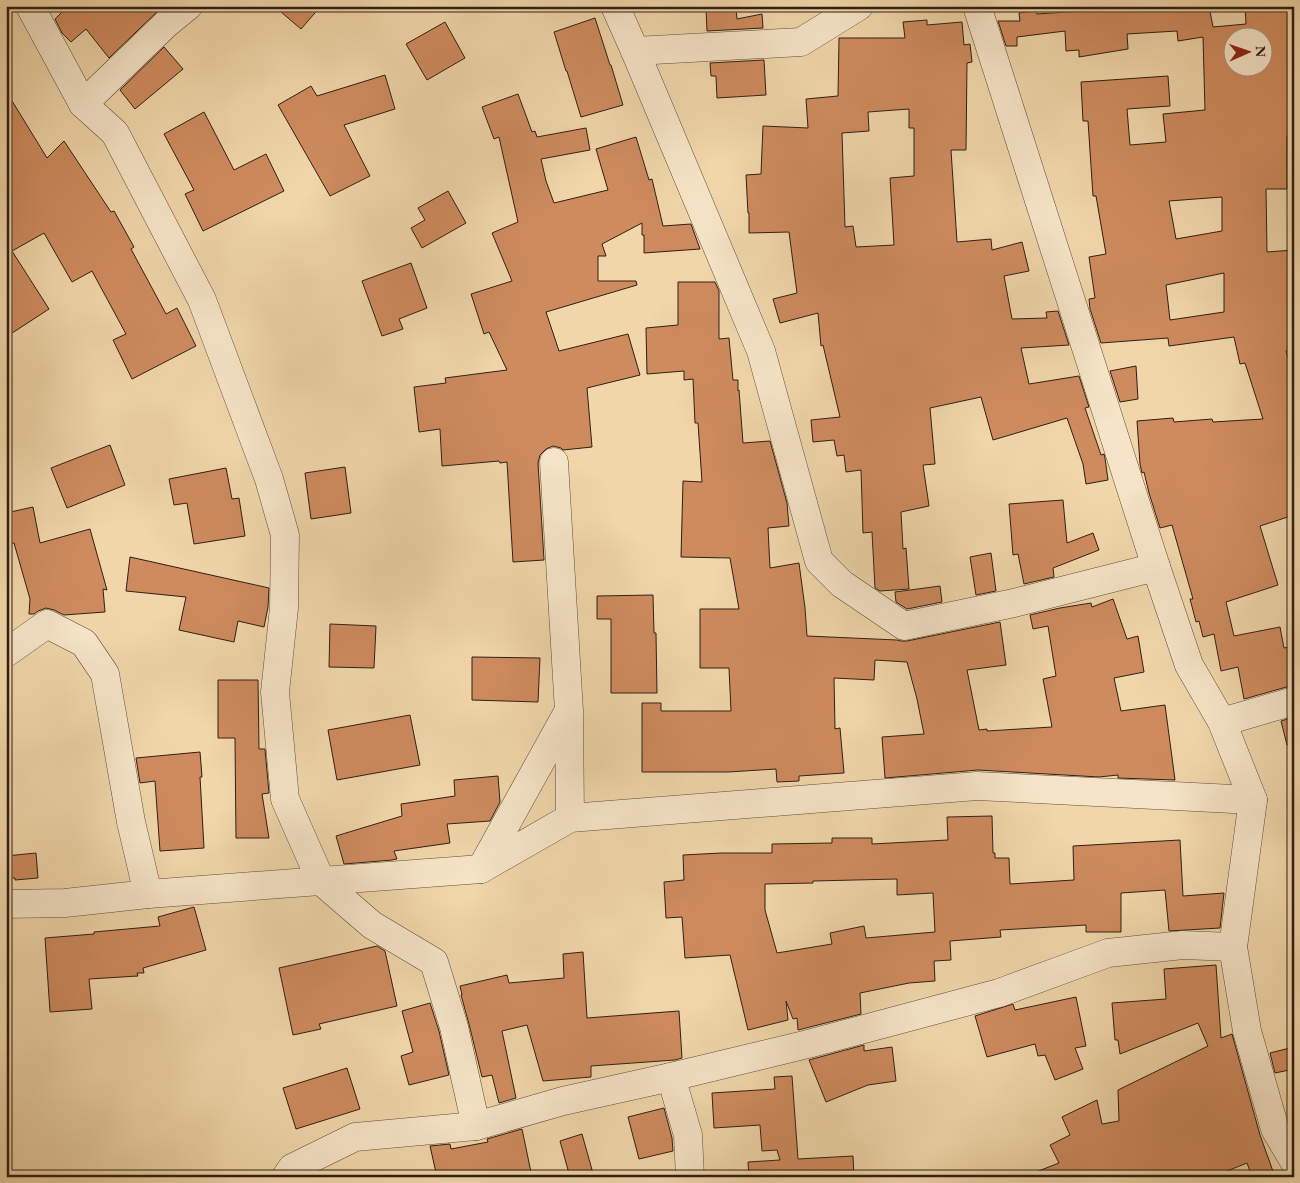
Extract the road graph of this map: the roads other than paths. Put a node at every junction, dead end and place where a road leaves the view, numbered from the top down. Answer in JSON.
{"nodes":[{"id":1,"x":30,"y":6,"type":"edge"},
{"id":2,"x":188,"y":6,"type":"edge"},
{"id":3,"x":616,"y":6,"type":"edge"},
{"id":4,"x":859,"y":6,"type":"edge"},
{"id":5,"x":977,"y":6,"type":"edge"},
{"id":6,"x":635,"y":51,"type":"junction"},
{"id":7,"x":83,"y":104,"type":"junction"},
{"id":8,"x":554,"y":462,"type":"dead end"},
{"id":9,"x":1156,"y":567,"type":"junction"},
{"id":10,"x":6,"y":653,"type":"edge"},
{"id":11,"x":1294,"y":700,"type":"edge"},
{"id":12,"x":569,"y":711,"type":"junction"},
{"id":13,"x":1222,"y":722,"type":"junction"},
{"id":14,"x":1253,"y":800,"type":"junction"},
{"id":15,"x":570,"y":818,"type":"junction"},
{"id":16,"x":481,"y":869,"type":"junction"},
{"id":17,"x":321,"y":881,"type":"junction"},
{"id":18,"x":148,"y":894,"type":"junction"},
{"id":19,"x":6,"y":904,"type":"edge"},
{"id":20,"x":1233,"y":947,"type":"junction"},
{"id":21,"x":671,"y":1077,"type":"junction"},
{"id":22,"x":476,"y":1126,"type":"junction"},
{"id":23,"x":1294,"y":1161,"type":"edge"},
{"id":24,"x":286,"y":1177,"type":"edge"},
{"id":25,"x":690,"y":1177,"type":"edge"}],
"edges":[{"from":1,"to":7,"type":"street"},
{"from":2,"to":7,"type":"street"},
{"from":3,"to":6,"type":"street"},
{"from":4,"to":6,"type":"street"},
{"from":5,"to":9,"type":"street"},
{"from":6,"to":9,"type":"street"},
{"from":7,"to":17,"type":"street"},
{"from":8,"to":12,"type":"street"},
{"from":9,"to":13,"type":"street"},
{"from":10,"to":18,"type":"street"},
{"from":11,"to":13,"type":"street"},
{"from":12,"to":15,"type":"street"},
{"from":12,"to":16,"type":"street"},
{"from":13,"to":14,"type":"street"},
{"from":14,"to":15,"type":"street"},
{"from":14,"to":20,"type":"street"},
{"from":15,"to":16,"type":"street"},
{"from":16,"to":17,"type":"street"},
{"from":17,"to":18,"type":"street"},
{"from":17,"to":22,"type":"street"},
{"from":18,"to":19,"type":"street"},
{"from":20,"to":21,"type":"street"},
{"from":20,"to":23,"type":"street"},
{"from":21,"to":22,"type":"street"},
{"from":21,"to":25,"type":"street"},
{"from":22,"to":24,"type":"street"}]}
